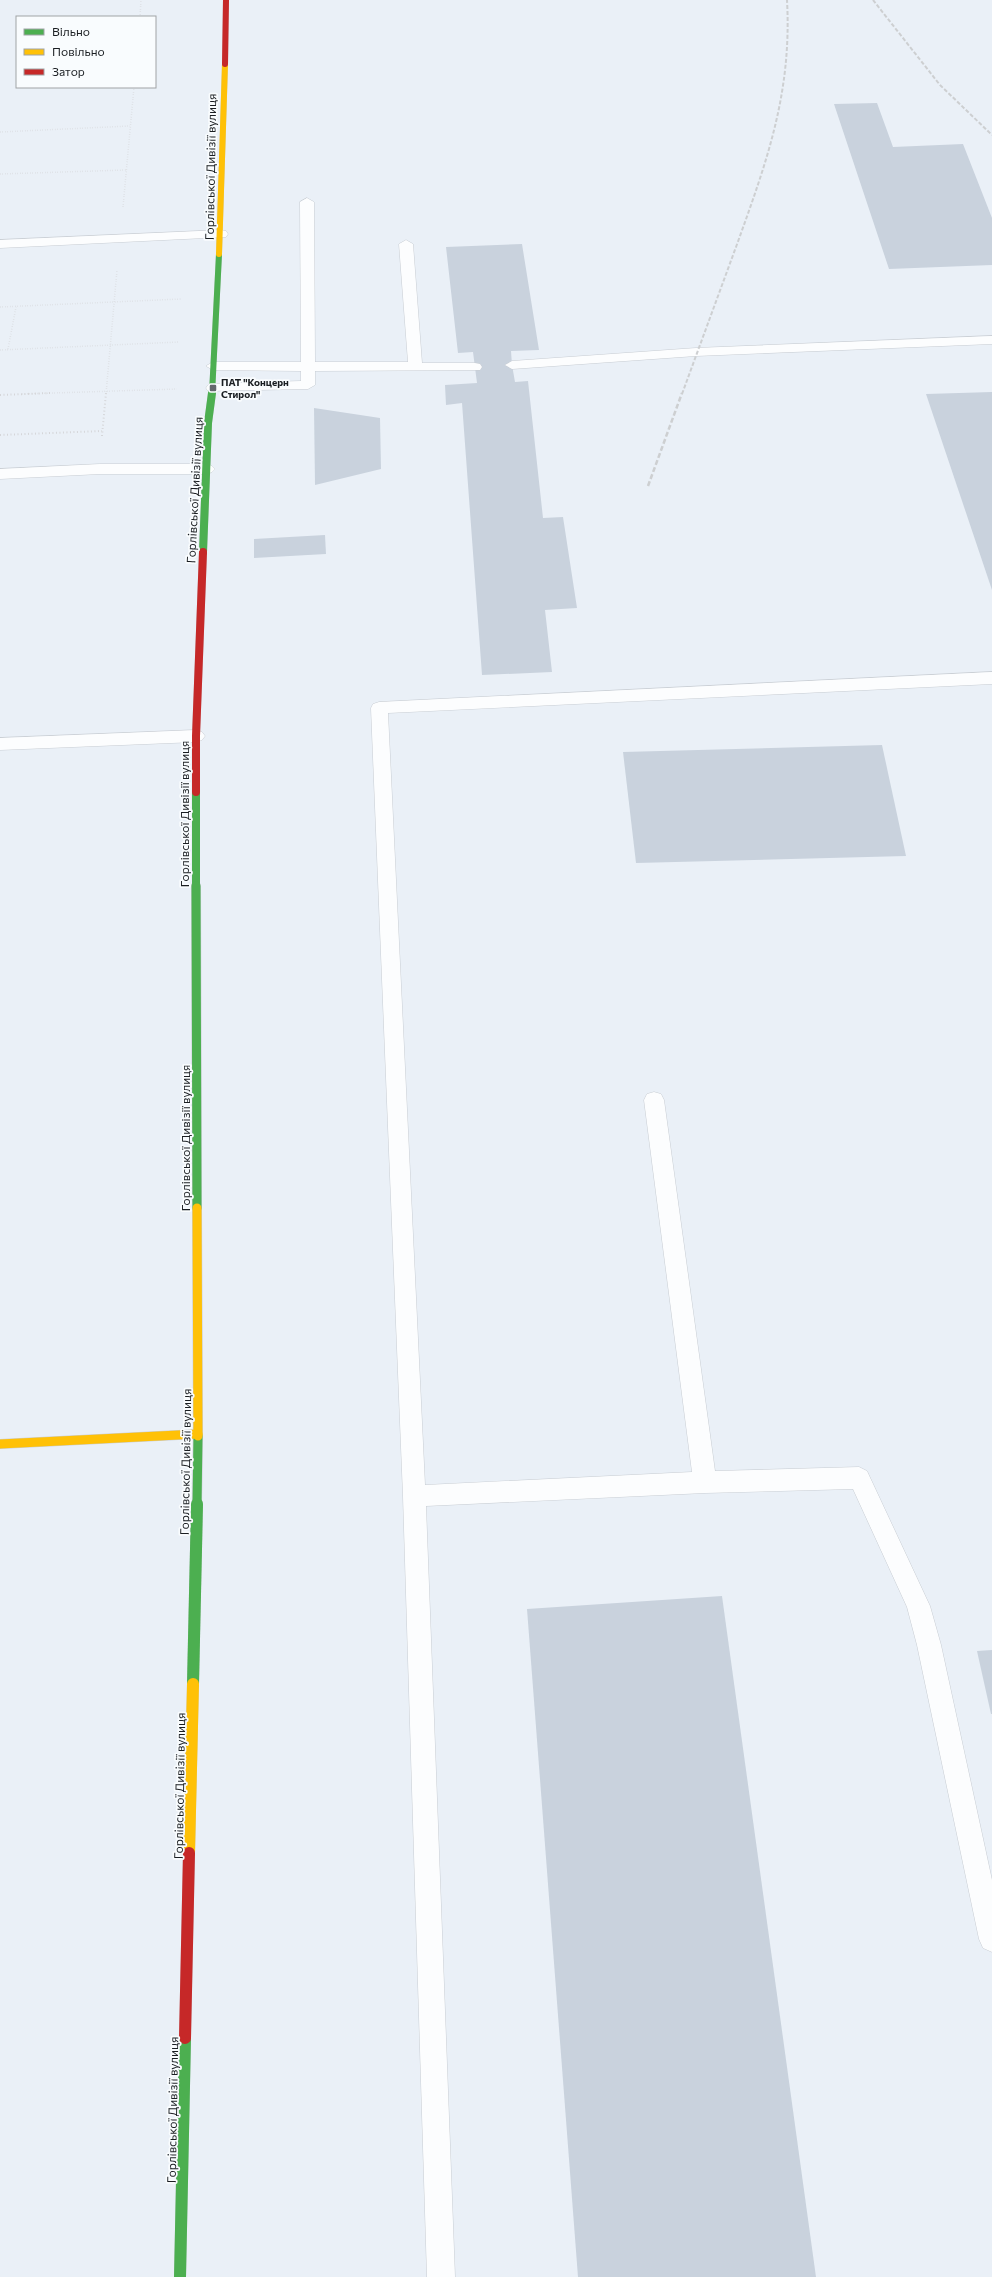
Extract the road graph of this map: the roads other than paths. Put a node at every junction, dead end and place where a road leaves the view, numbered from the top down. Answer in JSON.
{"nodes":[{"id":1,"x":226,"y":0,"type":"edge"},
{"id":2,"x":307,"y":202,"type":"dead end"},
{"id":3,"x":221,"y":234,"type":"junction"},
{"id":4,"x":0,"y":244,"type":"edge"},
{"id":5,"x":406,"y":244,"type":"dead end"},
{"id":6,"x":992,"y":340,"type":"edge"},
{"id":7,"x":308,"y":365,"type":"junction"},
{"id":8,"x":512,"y":365,"type":"dead end"},
{"id":9,"x":213,"y":366,"type":"junction"},
{"id":10,"x":416,"y":367,"type":"junction"},
{"id":11,"x":475,"y":367,"type":"dead end"},
{"id":12,"x":213,"y":388,"type":"junction"},
{"id":13,"x":207,"y":469,"type":"junction"},
{"id":14,"x":0,"y":474,"type":"edge"},
{"id":15,"x":992,"y":678,"type":"edge"},
{"id":16,"x":196,"y":736,"type":"junction"},
{"id":17,"x":0,"y":744,"type":"edge"},
{"id":18,"x":654,"y":1100,"type":"dead end"},
{"id":19,"x":198,"y":1434,"type":"junction"},
{"id":20,"x":0,"y":1444,"type":"edge"},
{"id":21,"x":705,"y":1482,"type":"junction"},
{"id":22,"x":414,"y":1496,"type":"junction"},
{"id":23,"x":992,"y":1939,"type":"edge"},
{"id":24,"x":180,"y":2277,"type":"edge"},
{"id":25,"x":441,"y":2277,"type":"edge"}],
"edges":[{"from":1,"to":3,"type":"main road","name":"Горлівської Дивізії вулиця"},
{"from":2,"to":7,"type":"lane"},
{"from":3,"to":4,"type":"lane"},
{"from":3,"to":9,"type":"main road","name":"Горлівської Дивізії вулиця"},
{"from":5,"to":10,"type":"lane"},
{"from":6,"to":8,"type":"lane"},
{"from":7,"to":9,"type":"lane"},
{"from":7,"to":10,"type":"lane"},
{"from":7,"to":12,"type":"lane"},
{"from":9,"to":12,"type":"main road","name":"Горлівської Дивізії вулиця"},
{"from":10,"to":11,"type":"lane"},
{"from":12,"to":13,"type":"main road","name":"Горлівської Дивізії вулиця"},
{"from":13,"to":14,"type":"lane"},
{"from":13,"to":16,"type":"main road","name":"Горлівської Дивізії вулиця"},
{"from":15,"to":22,"type":"lane"},
{"from":16,"to":17,"type":"lane"},
{"from":16,"to":19,"type":"main road","name":"Горлівської Дивізії вулиця"},
{"from":18,"to":21,"type":"lane"},
{"from":19,"to":20,"type":"main road"},
{"from":19,"to":24,"type":"main road","name":"Горлівської Дивізії вулиця"},
{"from":21,"to":22,"type":"lane"},
{"from":21,"to":23,"type":"lane"},
{"from":22,"to":25,"type":"lane"}]}
